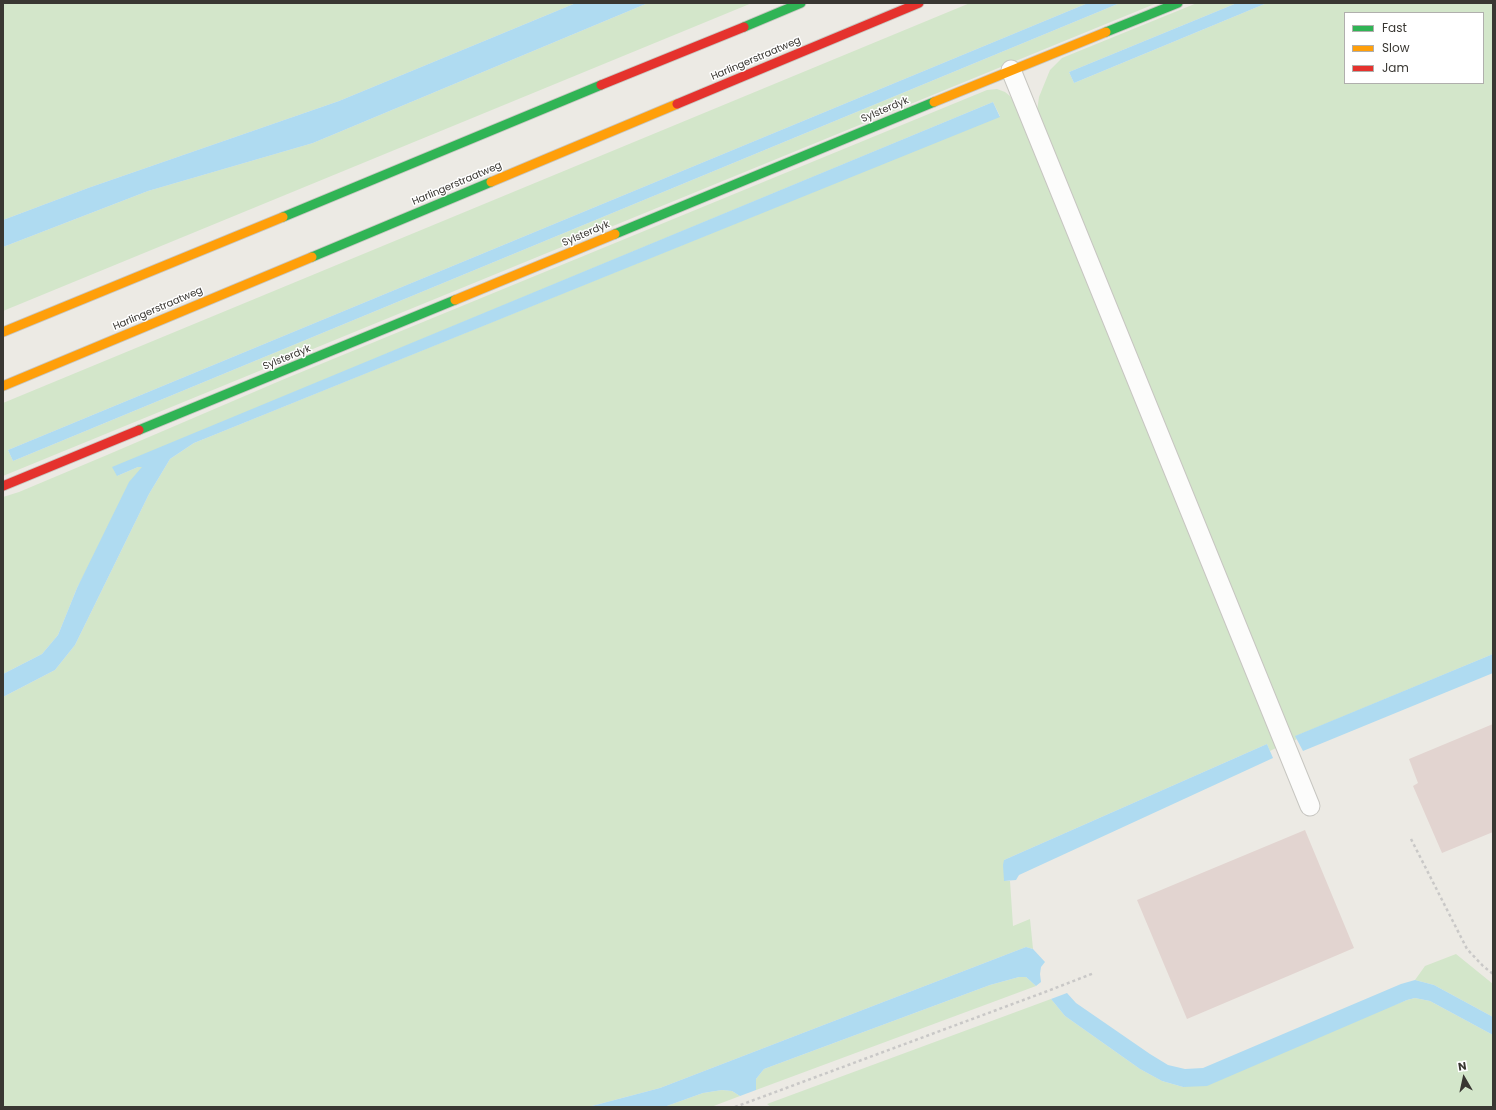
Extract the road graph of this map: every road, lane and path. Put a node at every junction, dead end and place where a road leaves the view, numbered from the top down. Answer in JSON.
{"nodes":[{"id":1,"x":801,"y":3,"type":"edge"},
{"id":2,"x":919,"y":3,"type":"edge"},
{"id":3,"x":1178,"y":3,"type":"edge"},
{"id":4,"x":1011,"y":70,"type":"junction"},
{"id":5,"x":3,"y":332,"type":"edge"},
{"id":6,"x":3,"y":386,"type":"edge"},
{"id":7,"x":3,"y":486,"type":"edge"},
{"id":8,"x":1310,"y":806,"type":"dead end"},
{"id":9,"x":1411,"y":838,"type":"dead end"},
{"id":10,"x":1094,"y":973,"type":"dead end"},
{"id":11,"x":1493,"y":974,"type":"edge"},
{"id":12,"x":735,"y":1107,"type":"edge"}],
"edges":[{"from":1,"to":5,"type":"main road"},
{"from":2,"to":6,"type":"main road","name":"Harlingerstraatweg"},
{"from":3,"to":4,"type":"main road","name":"Sylsterdyk"},
{"from":4,"to":7,"type":"main road","name":"Sylsterdyk"},
{"from":4,"to":8,"type":"lane"},
{"from":9,"to":11,"type":"path"},
{"from":10,"to":12,"type":"path"}]}
